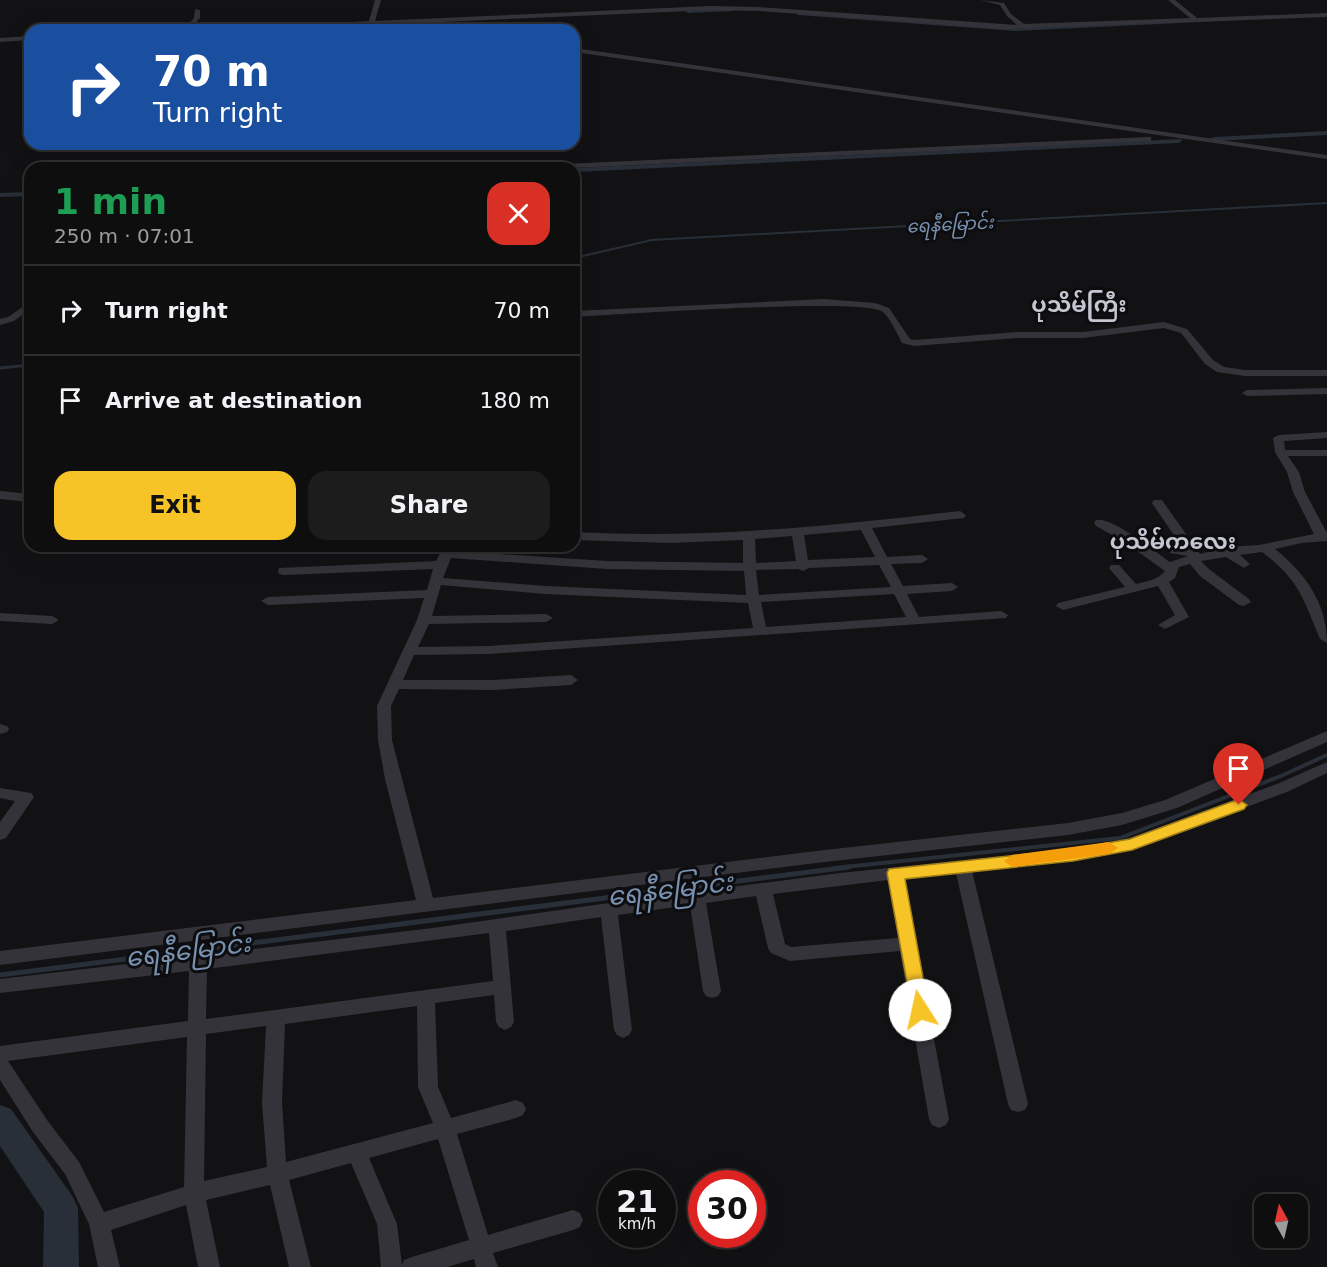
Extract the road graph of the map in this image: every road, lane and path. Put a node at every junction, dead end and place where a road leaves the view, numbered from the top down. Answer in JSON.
{"nodes":[{"id":1,"x":378,"y":0,"type":"edge"},
{"id":2,"x":737,"y":0,"type":"edge"},
{"id":3,"x":983,"y":0,"type":"edge"},
{"id":4,"x":1172,"y":0,"type":"edge"},
{"id":5,"x":197,"y":10,"type":"dead end"},
{"id":6,"x":741,"y":10,"type":"junction"},
{"id":7,"x":1325,"y":16,"type":"edge"},
{"id":8,"x":1196,"y":20,"type":"junction"},
{"id":9,"x":192,"y":24,"type":"edge"},
{"id":10,"x":370,"y":24,"type":"joint"},
{"id":11,"x":1023,"y":27,"type":"junction"},
{"id":12,"x":24,"y":40,"type":"edge"},
{"id":13,"x":0,"y":41,"type":"edge"},
{"id":14,"x":580,"y":51,"type":"edge"},
{"id":15,"x":1184,"y":137,"type":"junction"},
{"id":16,"x":1327,"y":157,"type":"edge"},
{"id":17,"x":580,"y":165,"type":"edge"},
{"id":18,"x":24,"y":309,"type":"edge"},
{"id":19,"x":580,"y":314,"type":"edge"},
{"id":20,"x":0,"y":322,"type":"edge"},
{"id":21,"x":1327,"y":373,"type":"edge"},
{"id":22,"x":1327,"y":391,"type":"edge"},
{"id":23,"x":1247,"y":393,"type":"dead end"},
{"id":24,"x":1327,"y":435,"type":"edge"},
{"id":25,"x":1281,"y":453,"type":"junction"},
{"id":26,"x":1327,"y":453,"type":"edge"},
{"id":27,"x":0,"y":495,"type":"edge"},
{"id":28,"x":24,"y":497,"type":"edge"},
{"id":29,"x":1158,"y":503,"type":"dead end"},
{"id":30,"x":960,"y":515,"type":"dead end"},
{"id":31,"x":1100,"y":523,"type":"dead end"},
{"id":32,"x":865,"y":526,"type":"junction"},
{"id":33,"x":797,"y":532,"type":"junction"},
{"id":34,"x":749,"y":535,"type":"junction"},
{"id":35,"x":580,"y":536,"type":"edge"},
{"id":36,"x":1324,"y":537,"type":"edge"},
{"id":37,"x":1165,"y":543,"type":"dead end"},
{"id":38,"x":1264,"y":547,"type":"junction"},
{"id":39,"x":1227,"y":551,"type":"junction"},
{"id":40,"x":446,"y":555,"type":"edge"},
{"id":41,"x":1193,"y":556,"type":"junction"},
{"id":42,"x":922,"y":560,"type":"dead end"},
{"id":43,"x":886,"y":562,"type":"junction"},
{"id":44,"x":1244,"y":564,"type":"dead end"},
{"id":45,"x":748,"y":567,"type":"junction"},
{"id":46,"x":803,"y":567,"type":"junction"},
{"id":47,"x":1115,"y":568,"type":"dead end"},
{"id":48,"x":1171,"y":569,"type":"junction"},
{"id":49,"x":284,"y":571,"type":"dead end"},
{"id":50,"x":1162,"y":581,"type":"junction"},
{"id":51,"x":435,"y":587,"type":"junction"},
{"id":52,"x":952,"y":587,"type":"dead end"},
{"id":53,"x":1132,"y":587,"type":"junction"},
{"id":54,"x":900,"y":590,"type":"junction"},
{"id":55,"x":752,"y":599,"type":"junction"},
{"id":56,"x":268,"y":602,"type":"dead end"},
{"id":57,"x":1244,"y":602,"type":"dead end"},
{"id":58,"x":1063,"y":606,"type":"dead end"},
{"id":59,"x":1001,"y":615,"type":"dead end"},
{"id":60,"x":0,"y":617,"type":"edge"},
{"id":61,"x":546,"y":618,"type":"dead end"},
{"id":62,"x":52,"y":620,"type":"dead end"},
{"id":63,"x":424,"y":620,"type":"junction"},
{"id":64,"x":915,"y":621,"type":"junction"},
{"id":65,"x":1165,"y":625,"type":"dead end"},
{"id":66,"x":761,"y":632,"type":"junction"},
{"id":67,"x":1327,"y":639,"type":"edge"},
{"id":68,"x":411,"y":651,"type":"junction"},
{"id":69,"x":571,"y":680,"type":"dead end"},
{"id":70,"x":395,"y":684,"type":"junction"},
{"id":71,"x":1327,"y":736,"type":"edge"},
{"id":72,"x":1327,"y":767,"type":"edge"},
{"id":73,"x":0,"y":793,"type":"edge"},
{"id":74,"x":0,"y":834,"type":"edge"},
{"id":75,"x":963,"y":867,"type":"junction"},
{"id":76,"x":895,"y":873,"type":"junction"},
{"id":77,"x":762,"y":889,"type":"junction"},
{"id":78,"x":697,"y":897,"type":"junction"},
{"id":79,"x":426,"y":905,"type":"junction"},
{"id":80,"x":609,"y":909,"type":"junction"},
{"id":81,"x":497,"y":926,"type":"junction"},
{"id":82,"x":908,"y":945,"type":"junction"},
{"id":83,"x":0,"y":958,"type":"edge"},
{"id":84,"x":198,"y":962,"type":"junction"},
{"id":85,"x":0,"y":986,"type":"edge"},
{"id":86,"x":503,"y":987,"type":"junction"},
{"id":87,"x":712,"y":990,"type":"dead end"},
{"id":88,"x":426,"y":998,"type":"junction"},
{"id":89,"x":276,"y":1017,"type":"junction"},
{"id":90,"x":505,"y":1022,"type":"dead end"},
{"id":91,"x":198,"y":1028,"type":"junction"},
{"id":92,"x":623,"y":1030,"type":"dead end"},
{"id":93,"x":0,"y":1054,"type":"edge"},
{"id":94,"x":0,"y":1064,"type":"edge"},
{"id":95,"x":1018,"y":1104,"type":"dead end"},
{"id":96,"x":516,"y":1108,"type":"dead end"},
{"id":97,"x":939,"y":1119,"type":"dead end"},
{"id":98,"x":445,"y":1128,"type":"junction"},
{"id":99,"x":357,"y":1153,"type":"junction"},
{"id":100,"x":277,"y":1174,"type":"junction"},
{"id":101,"x":194,"y":1192,"type":"junction"},
{"id":102,"x":573,"y":1220,"type":"dead end"},
{"id":103,"x":99,"y":1224,"type":"junction"},
{"id":104,"x":481,"y":1246,"type":"junction"},
{"id":105,"x":110,"y":1267,"type":"edge"},
{"id":106,"x":209,"y":1267,"type":"edge"},
{"id":107,"x":300,"y":1267,"type":"edge"},
{"id":108,"x":392,"y":1267,"type":"edge"},
{"id":109,"x":412,"y":1267,"type":"edge"},
{"id":110,"x":487,"y":1267,"type":"edge"}],
"edges":[{"from":1,"to":10,"type":"street"},
{"from":2,"to":6,"type":"street"},
{"from":3,"to":11,"type":"street"},
{"from":4,"to":8,"type":"street"},
{"from":5,"to":9,"type":"street"},
{"from":6,"to":10,"type":"street"},
{"from":6,"to":11,"type":"street"},
{"from":7,"to":8,"type":"street"},
{"from":8,"to":11,"type":"street"},
{"from":12,"to":13,"type":"street"},
{"from":14,"to":15,"type":"street"},
{"from":15,"to":16,"type":"street"},
{"from":15,"to":17,"type":"street"},
{"from":18,"to":20,"type":"street"},
{"from":19,"to":21,"type":"street"},
{"from":22,"to":23,"type":"street"},
{"from":24,"to":25,"type":"street"},
{"from":25,"to":26,"type":"street"},
{"from":25,"to":36,"type":"street"},
{"from":27,"to":28,"type":"street"},
{"from":29,"to":41,"type":"street"},
{"from":30,"to":32,"type":"street"},
{"from":31,"to":48,"type":"street"},
{"from":32,"to":33,"type":"street"},
{"from":32,"to":43,"type":"street"},
{"from":33,"to":34,"type":"street"},
{"from":33,"to":46,"type":"street"},
{"from":34,"to":35,"type":"street"},
{"from":34,"to":45,"type":"street"},
{"from":36,"to":38,"type":"street"},
{"from":37,"to":41,"type":"street"},
{"from":38,"to":39,"type":"street"},
{"from":38,"to":67,"type":"street"},
{"from":39,"to":41,"type":"street"},
{"from":39,"to":44,"type":"street"},
{"from":40,"to":45,"type":"street"},
{"from":40,"to":49,"type":"street"},
{"from":40,"to":51,"type":"street"},
{"from":41,"to":48,"type":"street"},
{"from":41,"to":57,"type":"street"},
{"from":42,"to":43,"type":"street"},
{"from":43,"to":46,"type":"street"},
{"from":43,"to":54,"type":"street"},
{"from":45,"to":46,"type":"street"},
{"from":45,"to":55,"type":"street"},
{"from":47,"to":53,"type":"street"},
{"from":48,"to":50,"type":"street"},
{"from":50,"to":53,"type":"street"},
{"from":50,"to":65,"type":"street"},
{"from":51,"to":55,"type":"street"},
{"from":51,"to":56,"type":"street"},
{"from":51,"to":63,"type":"street"},
{"from":52,"to":54,"type":"street"},
{"from":53,"to":58,"type":"street"},
{"from":54,"to":55,"type":"street"},
{"from":54,"to":64,"type":"street"},
{"from":55,"to":66,"type":"street"},
{"from":59,"to":64,"type":"street"},
{"from":60,"to":62,"type":"street"},
{"from":61,"to":63,"type":"street"},
{"from":63,"to":68,"type":"street"},
{"from":64,"to":66,"type":"street"},
{"from":66,"to":68,"type":"street"},
{"from":68,"to":70,"type":"street"},
{"from":69,"to":70,"type":"street"},
{"from":70,"to":79,"type":"street"},
{"from":71,"to":79,"type":"street"},
{"from":72,"to":75,"type":"street"},
{"from":73,"to":74,"type":"street"},
{"from":75,"to":76,"type":"street"},
{"from":75,"to":95,"type":"street"},
{"from":76,"to":77,"type":"street"},
{"from":76,"to":82,"type":"street"},
{"from":77,"to":78,"type":"street"},
{"from":77,"to":82,"type":"street"},
{"from":78,"to":80,"type":"street"},
{"from":78,"to":87,"type":"street"},
{"from":79,"to":83,"type":"street"},
{"from":80,"to":81,"type":"street"},
{"from":80,"to":92,"type":"street"},
{"from":81,"to":84,"type":"street"},
{"from":81,"to":86,"type":"street"},
{"from":82,"to":97,"type":"street"},
{"from":84,"to":85,"type":"street"},
{"from":84,"to":91,"type":"street"},
{"from":86,"to":88,"type":"street"},
{"from":86,"to":90,"type":"street"},
{"from":88,"to":89,"type":"street"},
{"from":88,"to":98,"type":"street"},
{"from":89,"to":91,"type":"street"},
{"from":89,"to":100,"type":"street"},
{"from":91,"to":93,"type":"street"},
{"from":91,"to":101,"type":"street"},
{"from":94,"to":103,"type":"street"},
{"from":96,"to":98,"type":"street"},
{"from":98,"to":99,"type":"street"},
{"from":98,"to":104,"type":"street"},
{"from":99,"to":100,"type":"street"},
{"from":99,"to":108,"type":"street"},
{"from":100,"to":101,"type":"street"},
{"from":100,"to":107,"type":"street"},
{"from":101,"to":103,"type":"street"},
{"from":101,"to":106,"type":"street"},
{"from":102,"to":104,"type":"street"},
{"from":103,"to":105,"type":"street"},
{"from":104,"to":109,"type":"street"},
{"from":104,"to":110,"type":"street"}]}
